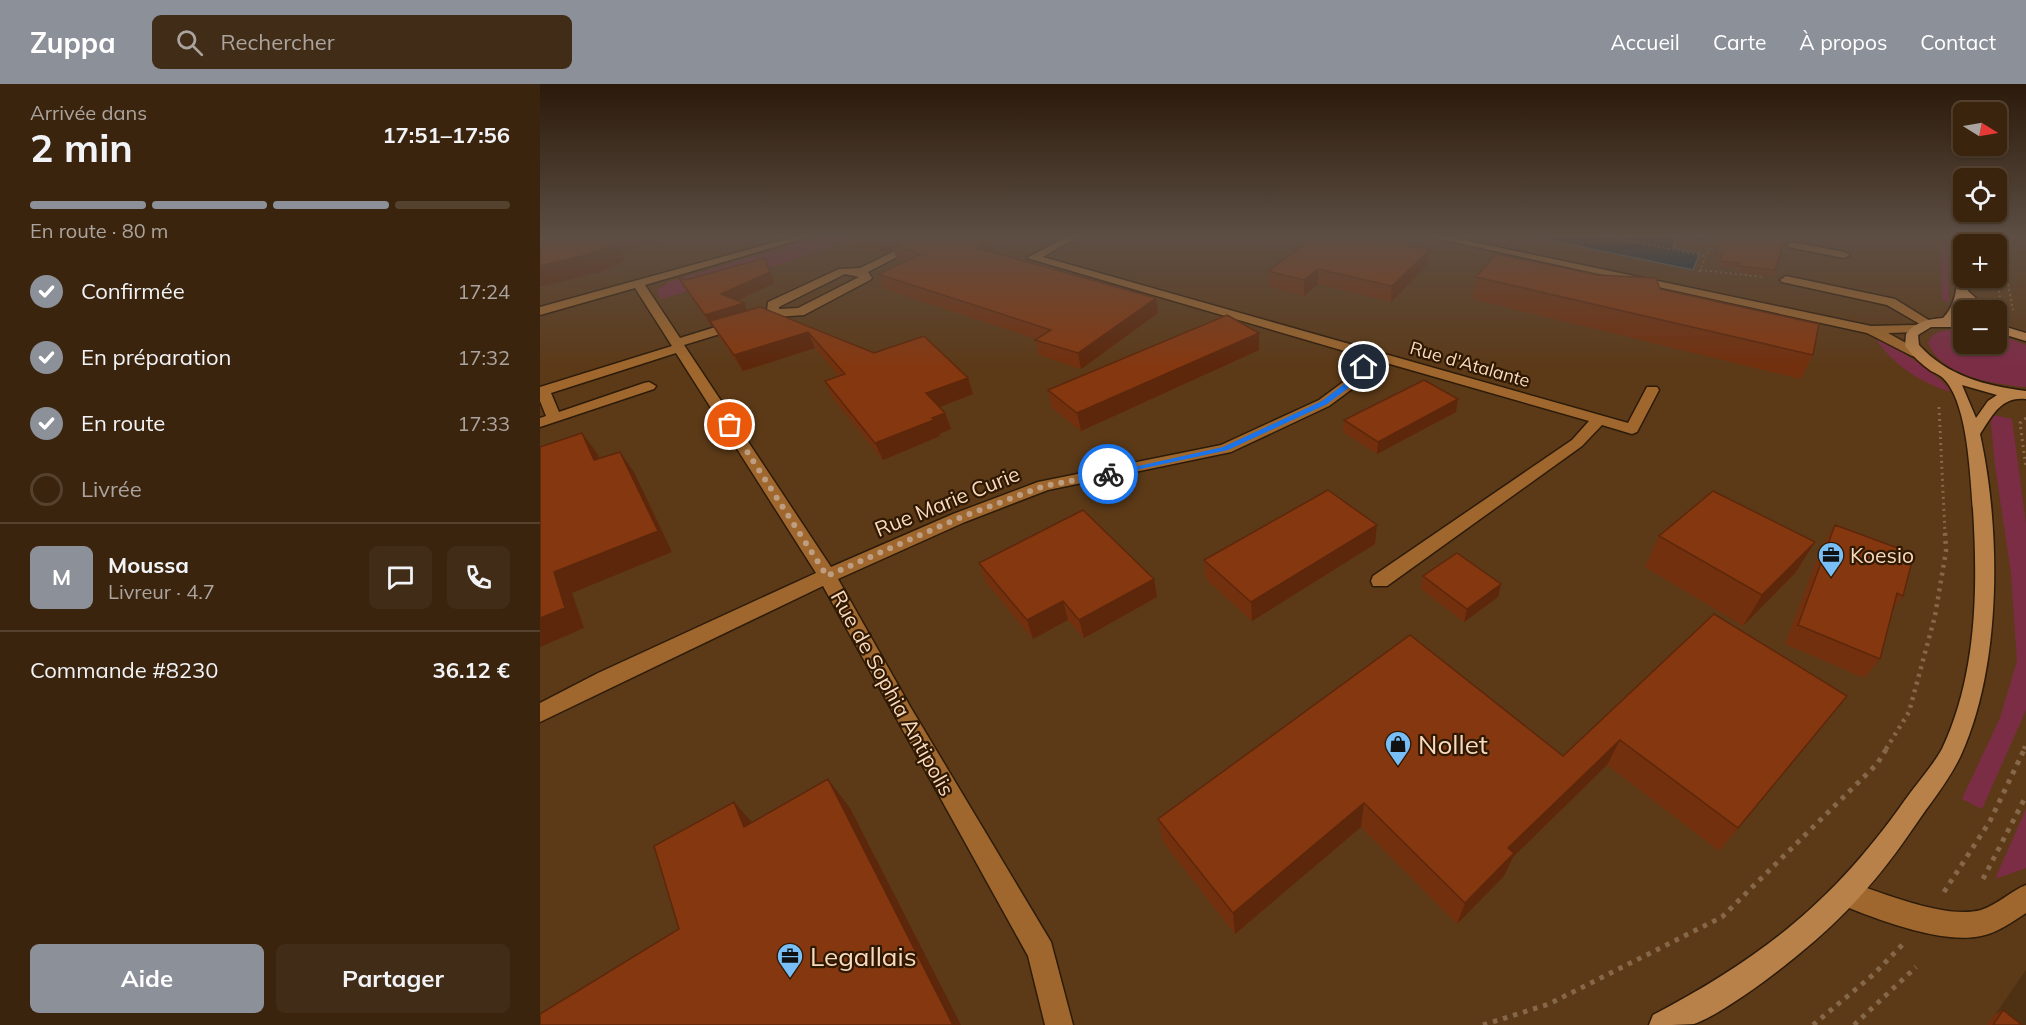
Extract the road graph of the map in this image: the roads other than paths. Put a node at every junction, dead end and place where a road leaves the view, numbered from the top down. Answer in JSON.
{"nodes":[{"id":1,"x":660,"y":279,"type":"edge"},
{"id":2,"x":827,"y":279,"type":"edge"},
{"id":3,"x":864,"y":279,"type":"edge"},
{"id":4,"x":1106,"y":279,"type":"edge"},
{"id":5,"x":1632,"y":279,"type":"edge"},
{"id":6,"x":1786,"y":280,"type":"road end"},
{"id":7,"x":639,"y":285,"type":"junction"},
{"id":8,"x":1963,"y":288,"type":"edge"},
{"id":9,"x":1963,"y":293,"type":"junction"},
{"id":10,"x":1971,"y":300,"type":"edge"},
{"id":11,"x":540,"y":311,"type":"edge"},
{"id":12,"x":774,"y":313,"type":"junction"},
{"id":13,"x":1946,"y":322,"type":"junction"},
{"id":14,"x":1953,"y":322,"type":"edge"},
{"id":15,"x":1922,"y":326,"type":"junction"},
{"id":16,"x":2007,"y":327,"type":"edge"},
{"id":17,"x":1871,"y":330,"type":"junction"},
{"id":18,"x":2020,"y":335,"type":"edge"},
{"id":19,"x":678,"y":346,"type":"junction"},
{"id":20,"x":1917,"y":353,"type":"junction"},
{"id":21,"x":1373,"y":355,"type":"junction"},
{"id":22,"x":1948,"y":374,"type":"junction"},
{"id":23,"x":649,"y":386,"type":"dead end"},
{"id":24,"x":541,"y":388,"type":"edge"},
{"id":25,"x":1652,"y":390,"type":"dead end"},
{"id":26,"x":2019,"y":394,"type":"edge"},
{"id":27,"x":547,"y":420,"type":"edge"},
{"id":28,"x":1599,"y":420,"type":"junction"},
{"id":29,"x":1974,"y":432,"type":"junction"},
{"id":30,"x":827,"y":576,"type":"junction"},
{"id":31,"x":1380,"y":581,"type":"dead end"},
{"id":32,"x":540,"y":713,"type":"edge"},
{"id":33,"x":1846,"y":894,"type":"junction"},
{"id":34,"x":2026,"y":898,"type":"edge"},
{"id":35,"x":1059,"y":1025,"type":"edge"},
{"id":36,"x":1663,"y":1025,"type":"edge"}],
"edges":[{"from":1,"to":7,"type":"street"},
{"from":2,"to":12,"type":"street"},
{"from":3,"to":12,"type":"street"},
{"from":4,"to":21,"type":"street","name":"Rue d'Atalante"},
{"from":5,"to":17,"type":"street"},
{"from":6,"to":15,"type":"street"},
{"from":7,"to":11,"type":"street"},
{"from":7,"to":19,"type":"street","name":"Rue de Sophia Antipolis"},
{"from":8,"to":9,"type":"main road"},
{"from":9,"to":10,"type":"main road"},
{"from":9,"to":13,"type":"main road"},
{"from":12,"to":19,"type":"street"},
{"from":13,"to":14,"type":"main road"},
{"from":13,"to":15,"type":"main road"},
{"from":15,"to":17,"type":"street"},
{"from":15,"to":20,"type":"main road"},
{"from":16,"to":18,"type":"main road"},
{"from":17,"to":20,"type":"street"},
{"from":19,"to":24,"type":"street"},
{"from":19,"to":30,"type":"street","name":"Rue de Sophia Antipolis"},
{"from":20,"to":22,"type":"main road"},
{"from":21,"to":28,"type":"street","name":"Rue d'Atalante"},
{"from":21,"to":30,"type":"street","name":"Rue Marie Curie"},
{"from":22,"to":26,"type":"main road"},
{"from":22,"to":29,"type":"main road"},
{"from":23,"to":27,"type":"street"},
{"from":24,"to":27,"type":"street"},
{"from":25,"to":28,"type":"street","name":"Rue d'Atalante"},
{"from":26,"to":29,"type":"main road"},
{"from":28,"to":31,"type":"street"},
{"from":29,"to":33,"type":"main road"},
{"from":30,"to":32,"type":"street","name":"Rue Marie Curie"},
{"from":30,"to":35,"type":"street","name":"Rue de Sophia Antipolis"},
{"from":33,"to":34,"type":"street"},
{"from":33,"to":36,"type":"main road"}]}
